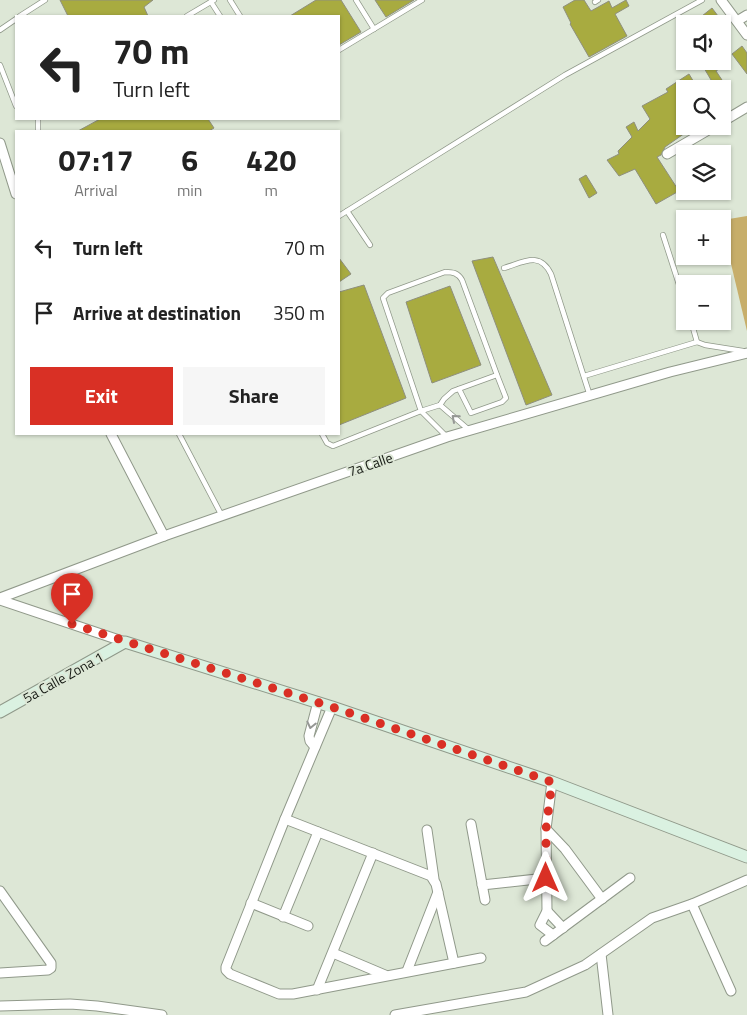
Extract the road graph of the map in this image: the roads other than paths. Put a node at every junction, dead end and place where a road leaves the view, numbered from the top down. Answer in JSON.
{"nodes":[{"id":1,"x":45,"y":0,"type":"edge"},
{"id":2,"x":230,"y":0,"type":"edge"},
{"id":3,"x":356,"y":0,"type":"edge"},
{"id":4,"x":422,"y":0,"type":"edge"},
{"id":5,"x":702,"y":0,"type":"edge"},
{"id":6,"x":722,"y":0,"type":"edge"},
{"id":7,"x":213,"y":1,"type":"edge"},
{"id":8,"x":22,"y":15,"type":"edge"},
{"id":9,"x":192,"y":15,"type":"edge"},
{"id":10,"x":220,"y":15,"type":"edge"},
{"id":11,"x":239,"y":15,"type":"edge"},
{"id":12,"x":747,"y":15,"type":"edge"},
{"id":13,"x":15,"y":20,"type":"edge"},
{"id":14,"x":737,"y":22,"type":"junction"},
{"id":15,"x":374,"y":29,"type":"junction"},
{"id":16,"x":0,"y":30,"type":"edge"},
{"id":17,"x":747,"y":35,"type":"edge"},
{"id":18,"x":340,"y":49,"type":"edge"},
{"id":19,"x":0,"y":65,"type":"edge"},
{"id":20,"x":15,"y":103,"type":"edge"},
{"id":21,"x":747,"y":107,"type":"edge"},
{"id":22,"x":731,"y":117,"type":"edge"},
{"id":23,"x":699,"y":135,"type":"edge"},
{"id":24,"x":0,"y":143,"type":"edge"},
{"id":25,"x":667,"y":154,"type":"dead end"},
{"id":26,"x":15,"y":191,"type":"edge"},
{"id":27,"x":347,"y":211,"type":"junction"},
{"id":28,"x":340,"y":215,"type":"edge"},
{"id":29,"x":663,"y":235,"type":"dead end"},
{"id":30,"x":370,"y":245,"type":"dead end"},
{"id":31,"x":504,"y":268,"type":"dead end"},
{"id":32,"x":676,"y":276,"type":"edge"},
{"id":33,"x":694,"y":330,"type":"edge"},
{"id":34,"x":697,"y":342,"type":"junction"},
{"id":35,"x":747,"y":352,"type":"edge"},
{"id":36,"x":497,"y":375,"type":"junction"},
{"id":37,"x":584,"y":376,"type":"junction"},
{"id":38,"x":459,"y":389,"type":"junction"},
{"id":39,"x":590,"y":396,"type":"junction"},
{"id":40,"x":440,"y":405,"type":"junction"},
{"id":41,"x":421,"y":411,"type":"junction"},
{"id":42,"x":470,"y":431,"type":"junction"},
{"id":43,"x":112,"y":435,"type":"edge"},
{"id":44,"x":180,"y":435,"type":"edge"},
{"id":45,"x":323,"y":435,"type":"edge"},
{"id":46,"x":447,"y":437,"type":"junction"},
{"id":47,"x":222,"y":516,"type":"junction"},
{"id":48,"x":164,"y":536,"type":"junction"},
{"id":49,"x":0,"y":599,"type":"edge"},
{"id":50,"x":125,"y":642,"type":"junction"},
{"id":51,"x":318,"y":702,"type":"junction"},
{"id":52,"x":332,"y":707,"type":"junction"},
{"id":53,"x":0,"y":712,"type":"edge"},
{"id":54,"x":315,"y":747,"type":"junction"},
{"id":55,"x":552,"y":782,"type":"junction"},
{"id":56,"x":285,"y":819,"type":"junction"},
{"id":57,"x":471,"y":824,"type":"dead end"},
{"id":58,"x":546,"y":829,"type":"junction"},
{"id":59,"x":426,"y":830,"type":"dead end"},
{"id":60,"x":318,"y":832,"type":"junction"},
{"id":61,"x":374,"y":853,"type":"junction"},
{"id":62,"x":747,"y":857,"type":"edge"},
{"id":63,"x":546,"y":878,"type":"junction"},
{"id":64,"x":630,"y":878,"type":"dead end"},
{"id":65,"x":434,"y":879,"type":"junction"},
{"id":66,"x":747,"y":880,"type":"edge"},
{"id":67,"x":482,"y":885,"type":"junction"},
{"id":68,"x":438,"y":891,"type":"junction"},
{"id":69,"x":1,"y":896,"type":"edge"},
{"id":70,"x":602,"y":899,"type":"junction"},
{"id":71,"x":485,"y":900,"type":"dead end"},
{"id":72,"x":251,"y":903,"type":"junction"},
{"id":73,"x":692,"y":904,"type":"junction"},
{"id":74,"x":547,"y":912,"type":"junction"},
{"id":75,"x":284,"y":917,"type":"junction"},
{"id":76,"x":308,"y":926,"type":"dead end"},
{"id":77,"x":563,"y":928,"type":"junction"},
{"id":78,"x":333,"y":953,"type":"junction"},
{"id":79,"x":601,"y":954,"type":"junction"},
{"id":80,"x":481,"y":958,"type":"dead end"},
{"id":81,"x":454,"y":963,"type":"junction"},
{"id":82,"x":407,"y":971,"type":"junction"},
{"id":83,"x":0,"y":973,"type":"edge"},
{"id":84,"x":385,"y":975,"type":"junction"},
{"id":85,"x":317,"y":990,"type":"junction"},
{"id":86,"x":731,"y":991,"type":"dead end"},
{"id":87,"x":0,"y":1006,"type":"edge"},
{"id":88,"x":162,"y":1015,"type":"edge"},
{"id":89,"x":395,"y":1015,"type":"edge"},
{"id":90,"x":608,"y":1015,"type":"edge"}],
"edges":[{"from":1,"to":8,"type":"lane"},
{"from":2,"to":11,"type":"lane"},
{"from":3,"to":15,"type":"lane"},
{"from":4,"to":15,"type":"lane"},
{"from":5,"to":27,"type":"lane"},
{"from":6,"to":14,"type":"street"},
{"from":7,"to":9,"type":"lane"},
{"from":7,"to":10,"type":"lane"},
{"from":12,"to":14,"type":"street"},
{"from":13,"to":16,"type":"lane"},
{"from":14,"to":17,"type":"street"},
{"from":15,"to":18,"type":"lane"},
{"from":19,"to":20,"type":"lane"},
{"from":21,"to":22,"type":"street"},
{"from":23,"to":25,"type":"street"},
{"from":24,"to":26,"type":"street"},
{"from":27,"to":28,"type":"lane"},
{"from":27,"to":30,"type":"lane"},
{"from":29,"to":32,"type":"lane"},
{"from":31,"to":37,"type":"lane"},
{"from":33,"to":34,"type":"lane"},
{"from":34,"to":35,"type":"lane"},
{"from":34,"to":37,"type":"lane"},
{"from":35,"to":39,"type":"street","name":"7a Calle"},
{"from":36,"to":38,"type":"lane"},
{"from":36,"to":38,"type":"lane"},
{"from":36,"to":41,"type":"lane"},
{"from":37,"to":39,"type":"lane"},
{"from":38,"to":40,"type":"lane"},
{"from":39,"to":42,"type":"street","name":"7a Calle"},
{"from":40,"to":41,"type":"lane"},
{"from":42,"to":40,"type":"lane","one_way":true},
{"from":41,"to":45,"type":"lane"},
{"from":41,"to":46,"type":"lane"},
{"from":42,"to":46,"type":"street","name":"7a Calle"},
{"from":43,"to":48,"type":"street"},
{"from":44,"to":47,"type":"lane"},
{"from":46,"to":47,"type":"street","name":"7a Calle"},
{"from":47,"to":48,"type":"street","name":"7a Calle"},
{"from":48,"to":49,"type":"street","name":"7a Calle"},
{"from":49,"to":50,"type":"street"},
{"from":50,"to":51,"type":"street"},
{"from":50,"to":53,"type":"street","name":"5a Calle Zona 1"},
{"from":51,"to":52,"type":"street"},
{"from":51,"to":54,"type":"street","one_way":true},
{"from":52,"to":54,"type":"street"},
{"from":52,"to":55,"type":"street"},
{"from":54,"to":56,"type":"street"},
{"from":55,"to":58,"type":"street"},
{"from":55,"to":62,"type":"street"},
{"from":56,"to":60,"type":"street"},
{"from":56,"to":72,"type":"street"},
{"from":57,"to":67,"type":"street"},
{"from":58,"to":63,"type":"street"},
{"from":58,"to":70,"type":"street"},
{"from":59,"to":65,"type":"street"},
{"from":60,"to":61,"type":"street"},
{"from":60,"to":75,"type":"street"},
{"from":61,"to":65,"type":"street"},
{"from":61,"to":78,"type":"street"},
{"from":63,"to":67,"type":"street"},
{"from":63,"to":74,"type":"street"},
{"from":64,"to":70,"type":"street"},
{"from":65,"to":68,"type":"street"},
{"from":66,"to":73,"type":"street"},
{"from":67,"to":71,"type":"street"},
{"from":68,"to":81,"type":"street"},
{"from":68,"to":82,"type":"street"},
{"from":69,"to":83,"type":"street"},
{"from":70,"to":77,"type":"street"},
{"from":72,"to":75,"type":"street"},
{"from":72,"to":85,"type":"street"},
{"from":73,"to":79,"type":"street"},
{"from":73,"to":86,"type":"street"},
{"from":74,"to":77,"type":"street"},
{"from":74,"to":77,"type":"street"},
{"from":75,"to":76,"type":"street"},
{"from":78,"to":84,"type":"street"},
{"from":78,"to":85,"type":"street"},
{"from":79,"to":89,"type":"street"},
{"from":79,"to":90,"type":"street"},
{"from":80,"to":81,"type":"street"},
{"from":81,"to":82,"type":"street"},
{"from":82,"to":84,"type":"street"},
{"from":84,"to":85,"type":"street"},
{"from":87,"to":88,"type":"street"}]}
